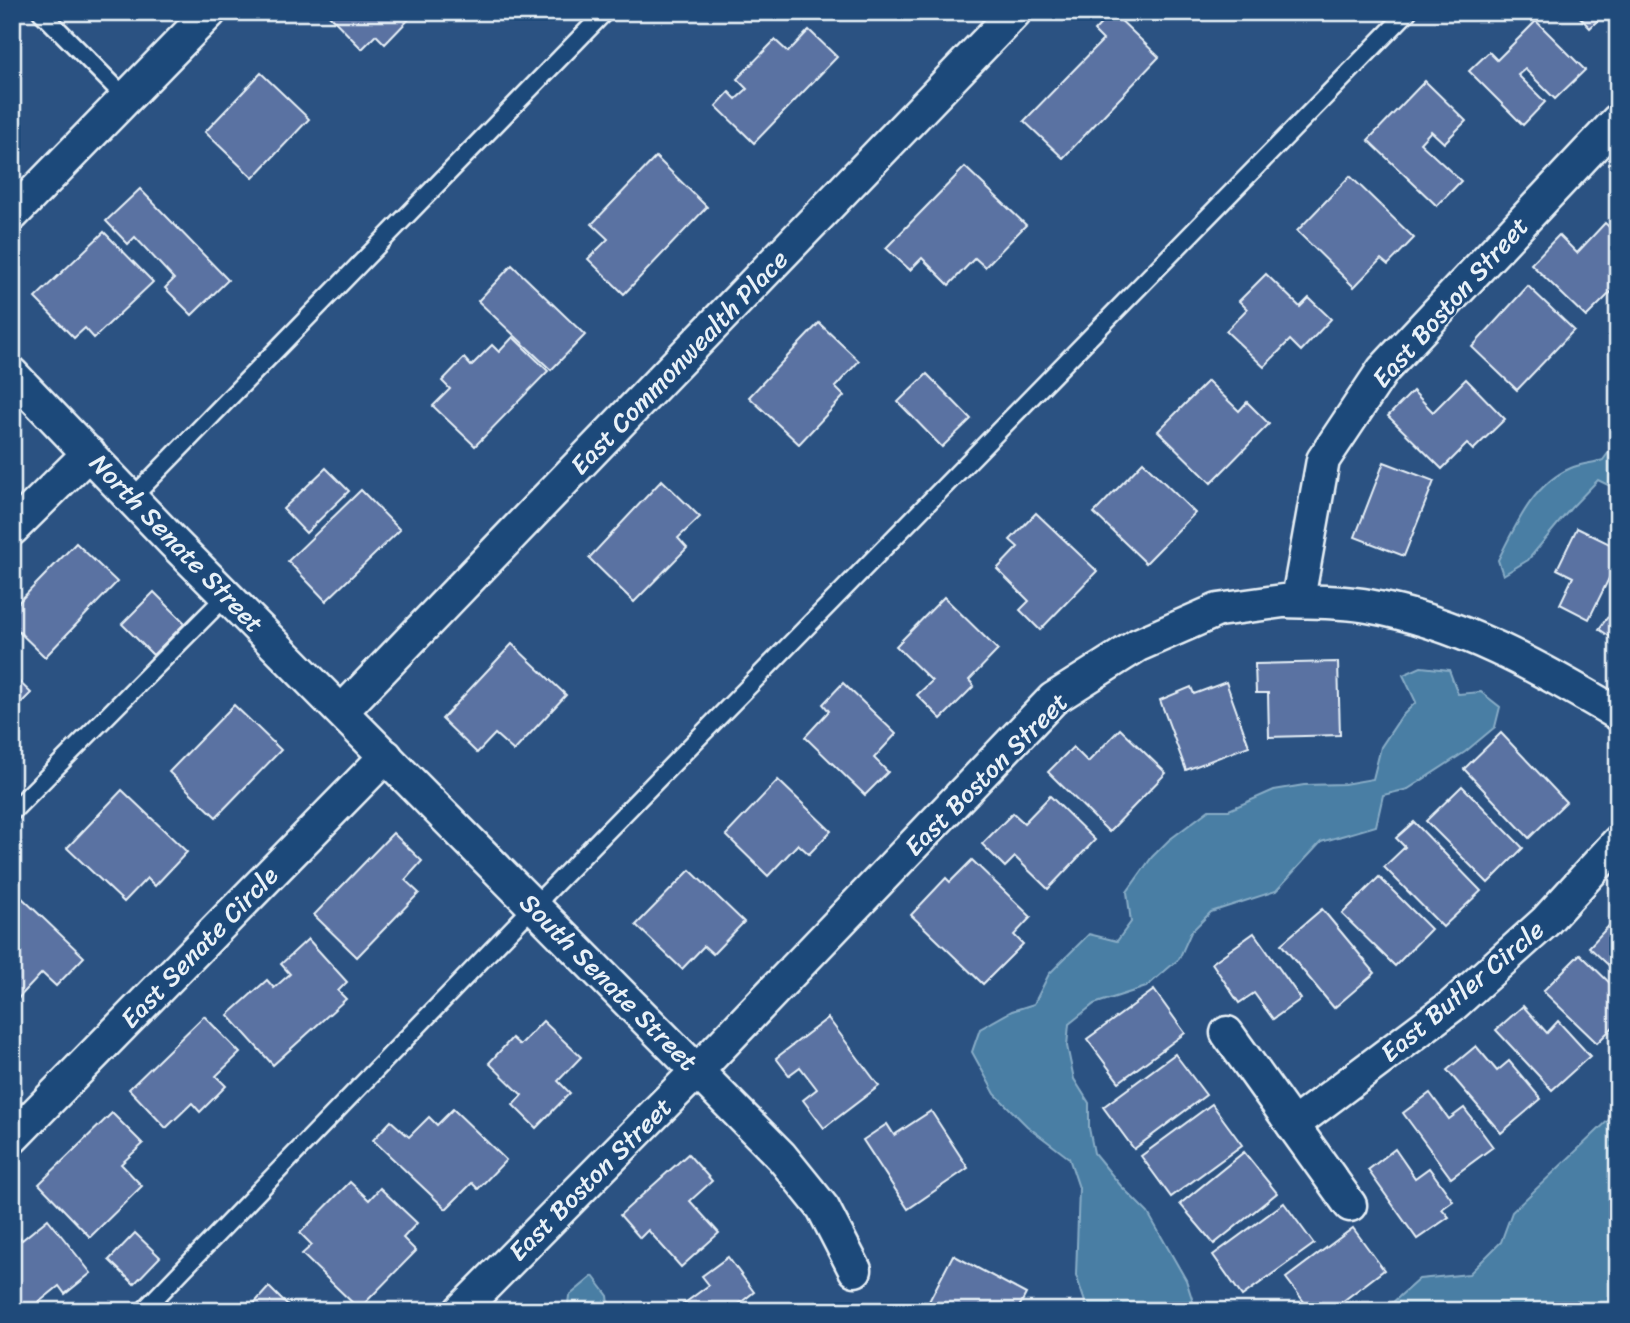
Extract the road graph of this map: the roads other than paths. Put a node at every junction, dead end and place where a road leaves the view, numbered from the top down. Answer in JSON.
{"nodes":[{"id":1,"x":41,"y":12,"type":"edge"},
{"id":2,"x":210,"y":12,"type":"edge"},
{"id":3,"x":605,"y":12,"type":"edge"},
{"id":4,"x":1015,"y":12,"type":"edge"},
{"id":5,"x":1408,"y":12,"type":"edge"},
{"id":6,"x":126,"y":98,"type":"junction"},
{"id":7,"x":1618,"y":120,"type":"edge"},
{"id":8,"x":12,"y":215,"type":"edge"},
{"id":9,"x":12,"y":374,"type":"edge"},
{"id":10,"x":89,"y":453,"type":"junction"},
{"id":11,"x":132,"y":498,"type":"junction"},
{"id":12,"x":12,"y":529,"type":"edge"},
{"id":13,"x":227,"y":595,"type":"junction"},
{"id":14,"x":1287,"y":601,"type":"junction"},
{"id":15,"x":342,"y":711,"type":"junction"},
{"id":16,"x":1618,"y":714,"type":"edge"},
{"id":17,"x":386,"y":756,"type":"junction"},
{"id":18,"x":12,"y":812,"type":"edge"},
{"id":19,"x":1618,"y":842,"type":"edge"},
{"id":20,"x":534,"y":906,"type":"junction"},
{"id":21,"x":1227,"y":1033,"type":"dead end"},
{"id":22,"x":697,"y":1071,"type":"junction"},
{"id":23,"x":1293,"y":1125,"type":"junction"},
{"id":24,"x":12,"y":1138,"type":"edge"},
{"id":25,"x":1350,"y":1205,"type":"dead end"},
{"id":26,"x":855,"y":1270,"type":"dead end"},
{"id":27,"x":143,"y":1311,"type":"edge"},
{"id":28,"x":460,"y":1311,"type":"edge"}],
"edges":[{"from":1,"to":6,"type":"lane"},
{"from":2,"to":6,"type":"street"},
{"from":3,"to":11,"type":"lane"},
{"from":4,"to":15,"type":"street","name":"East Commonwealth Place"},
{"from":5,"to":20,"type":"lane"},
{"from":6,"to":8,"type":"street"},
{"from":7,"to":14,"type":"street","name":"East Boston Street"},
{"from":9,"to":10,"type":"street","name":"North Senate Street"},
{"from":10,"to":11,"type":"street","name":"North Senate Street"},
{"from":10,"to":12,"type":"street"},
{"from":11,"to":13,"type":"street","name":"North Senate Street"},
{"from":13,"to":15,"type":"street","name":"North Senate Street"},
{"from":13,"to":18,"type":"lane"},
{"from":14,"to":16,"type":"street"},
{"from":14,"to":22,"type":"street","name":"East Boston Street"},
{"from":15,"to":17,"type":"street","name":"South Senate Street"},
{"from":17,"to":20,"type":"street","name":"South Senate Street"},
{"from":17,"to":24,"type":"street","name":"East Senate Circle"},
{"from":19,"to":23,"type":"street","name":"East Butler Circle"},
{"from":20,"to":22,"type":"street","name":"South Senate Street"},
{"from":20,"to":27,"type":"lane"},
{"from":21,"to":23,"type":"street"},
{"from":22,"to":26,"type":"street","name":"South Senate Street"},
{"from":22,"to":28,"type":"street","name":"East Boston Street"},
{"from":23,"to":25,"type":"street"}]}
